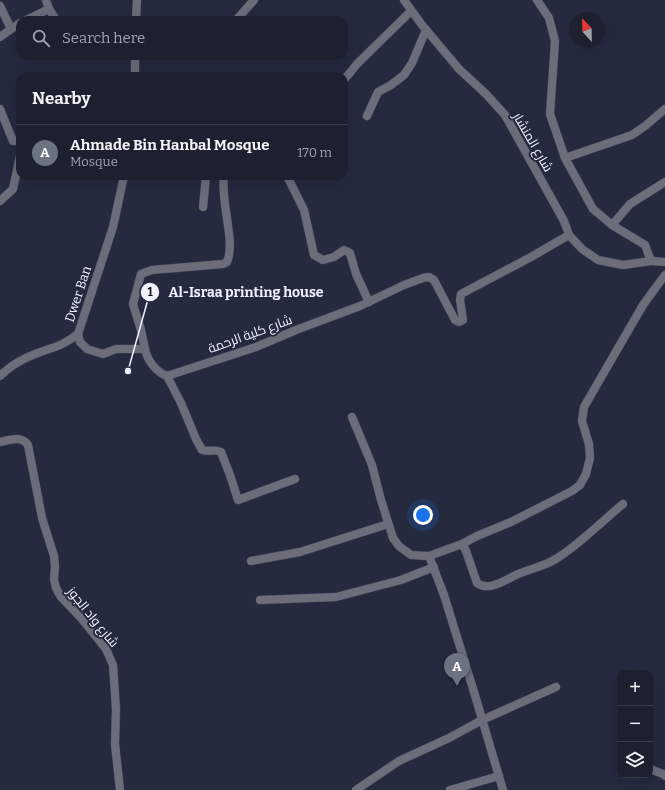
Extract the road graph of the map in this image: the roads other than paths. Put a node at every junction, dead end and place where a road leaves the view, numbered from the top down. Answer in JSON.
{"nodes":[{"id":1,"x":46,"y":0,"type":"edge"},
{"id":2,"x":137,"y":0,"type":"edge"},
{"id":3,"x":254,"y":0,"type":"edge"},
{"id":4,"x":404,"y":0,"type":"edge"},
{"id":5,"x":537,"y":0,"type":"edge"},
{"id":6,"x":0,"y":6,"type":"edge"},
{"id":7,"x":49,"y":9,"type":"junction"},
{"id":8,"x":411,"y":11,"type":"junction"},
{"id":9,"x":34,"y":16,"type":"edge"},
{"id":10,"x":53,"y":16,"type":"edge"},
{"id":11,"x":136,"y":16,"type":"edge"},
{"id":12,"x":240,"y":16,"type":"edge"},
{"id":13,"x":16,"y":26,"type":"edge"},
{"id":14,"x":11,"y":29,"type":"junction"},
{"id":15,"x":426,"y":30,"type":"junction"},
{"id":16,"x":0,"y":37,"type":"edge"},
{"id":17,"x":135,"y":60,"type":"edge"},
{"id":18,"x":135,"y":72,"type":"edge"},
{"id":19,"x":348,"y":75,"type":"edge"},
{"id":20,"x":0,"y":109,"type":"edge"},
{"id":21,"x":665,"y":109,"type":"edge"},
{"id":22,"x":366,"y":116,"type":"dead end"},
{"id":23,"x":16,"y":141,"type":"edge"},
{"id":24,"x":565,"y":158,"type":"junction"},
{"id":25,"x":16,"y":175,"type":"edge"},
{"id":26,"x":123,"y":180,"type":"edge"},
{"id":27,"x":206,"y":180,"type":"edge"},
{"id":28,"x":223,"y":180,"type":"edge"},
{"id":29,"x":289,"y":180,"type":"edge"},
{"id":30,"x":665,"y":182,"type":"edge"},
{"id":31,"x":0,"y":201,"type":"edge"},
{"id":32,"x":203,"y":207,"type":"dead end"},
{"id":33,"x":612,"y":225,"type":"junction"},
{"id":34,"x":569,"y":235,"type":"junction"},
{"id":35,"x":651,"y":260,"type":"junction"},
{"id":36,"x":665,"y":262,"type":"edge"},
{"id":37,"x":665,"y":275,"type":"edge"},
{"id":38,"x":369,"y":302,"type":"junction"},
{"id":39,"x":78,"y":334,"type":"junction"},
{"id":40,"x":145,"y":349,"type":"junction"},
{"id":41,"x":0,"y":376,"type":"edge"},
{"id":42,"x":166,"y":376,"type":"junction"},
{"id":43,"x":352,"y":417,"type":"dead end"},
{"id":44,"x":0,"y":442,"type":"edge"},
{"id":45,"x":295,"y":478,"type":"dead end"},
{"id":46,"x":623,"y":504,"type":"dead end"},
{"id":47,"x":388,"y":524,"type":"junction"},
{"id":48,"x":462,"y":544,"type":"junction"},
{"id":49,"x":429,"y":556,"type":"junction"},
{"id":50,"x":251,"y":561,"type":"dead end"},
{"id":51,"x":434,"y":567,"type":"junction"},
{"id":52,"x":260,"y":600,"type":"dead end"},
{"id":53,"x":556,"y":687,"type":"dead end"},
{"id":54,"x":482,"y":720,"type":"junction"},
{"id":55,"x":653,"y":770,"type":"edge"},
{"id":56,"x":499,"y":776,"type":"junction"},
{"id":57,"x":665,"y":776,"type":"edge"},
{"id":58,"x":120,"y":790,"type":"edge"},
{"id":59,"x":356,"y":790,"type":"edge"},
{"id":60,"x":450,"y":790,"type":"edge"},
{"id":61,"x":503,"y":790,"type":"edge"}],
"edges":[{"from":1,"to":7,"type":"street"},
{"from":2,"to":11,"type":"street"},
{"from":3,"to":12,"type":"street"},
{"from":4,"to":8,"type":"street","name":"شارع المنشار"},
{"from":5,"to":24,"type":"street","name":"شارع المنشار"},
{"from":6,"to":14,"type":"street"},
{"from":7,"to":9,"type":"street"},
{"from":7,"to":10,"type":"street"},
{"from":8,"to":15,"type":"street","name":"شارع المنشار"},
{"from":8,"to":19,"type":"street"},
{"from":13,"to":14,"type":"street"},
{"from":14,"to":16,"type":"street"},
{"from":15,"to":22,"type":"street"},
{"from":15,"to":34,"type":"street","name":"شارع المنشار"},
{"from":17,"to":18,"type":"street"},
{"from":20,"to":23,"type":"street"},
{"from":21,"to":24,"type":"street"},
{"from":24,"to":33,"type":"street","name":"شارع المنشار"},
{"from":25,"to":31,"type":"street"},
{"from":26,"to":39,"type":"street","name":"Dwer Ban"},
{"from":27,"to":32,"type":"street"},
{"from":28,"to":40,"type":"street"},
{"from":29,"to":38,"type":"street"},
{"from":30,"to":33,"type":"street"},
{"from":33,"to":35,"type":"street","name":"شارع المنشار"},
{"from":34,"to":35,"type":"street","name":"شارع المنشار"},
{"from":34,"to":38,"type":"street","name":"شارع كلية الرحمة"},
{"from":35,"to":36,"type":"street","name":"شارع المنشار"},
{"from":37,"to":48,"type":"street"},
{"from":38,"to":42,"type":"street","name":"شارع كلية الرحمة"},
{"from":39,"to":40,"type":"street"},
{"from":39,"to":41,"type":"street","name":"Dwer Ban"},
{"from":40,"to":42,"type":"street"},
{"from":42,"to":45,"type":"street"},
{"from":43,"to":47,"type":"street"},
{"from":44,"to":58,"type":"street","name":"شارع واد الجوز"},
{"from":46,"to":48,"type":"street"},
{"from":47,"to":49,"type":"street"},
{"from":47,"to":50,"type":"street"},
{"from":48,"to":49,"type":"street"},
{"from":49,"to":51,"type":"street"},
{"from":51,"to":52,"type":"street"},
{"from":51,"to":54,"type":"street"},
{"from":53,"to":54,"type":"street"},
{"from":54,"to":56,"type":"street"},
{"from":54,"to":59,"type":"street"},
{"from":55,"to":57,"type":"street"},
{"from":56,"to":60,"type":"street"},
{"from":56,"to":61,"type":"street"}]}
